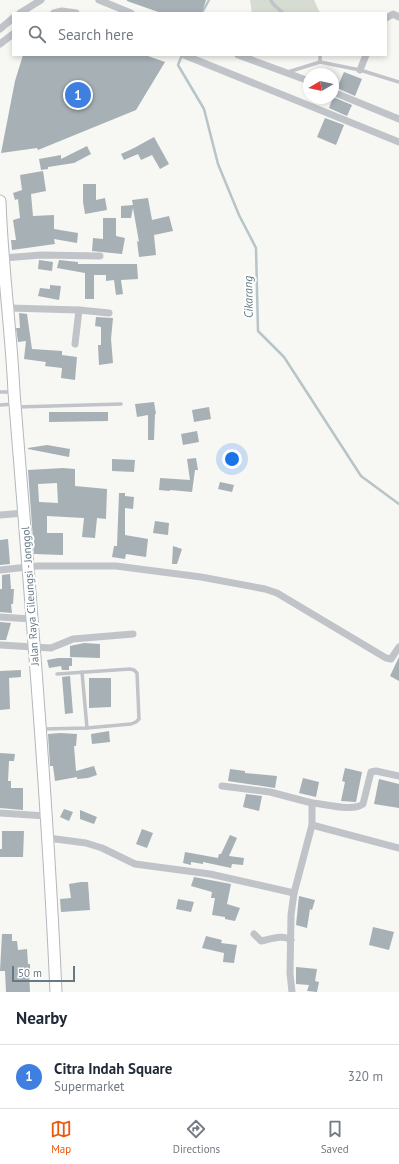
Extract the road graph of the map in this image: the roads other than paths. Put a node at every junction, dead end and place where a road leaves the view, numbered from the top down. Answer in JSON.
{"nodes":[{"id":1,"x":41,"y":0,"type":"edge"},
{"id":2,"x":100,"y":0,"type":"edge"},
{"id":3,"x":271,"y":0,"type":"edge"},
{"id":4,"x":22,"y":12,"type":"edge"},
{"id":5,"x":129,"y":12,"type":"edge"},
{"id":6,"x":282,"y":12,"type":"edge"},
{"id":7,"x":387,"y":17,"type":"edge"},
{"id":8,"x":399,"y":17,"type":"edge"},
{"id":9,"x":12,"y":19,"type":"edge"},
{"id":10,"x":0,"y":29,"type":"edge"},
{"id":11,"x":12,"y":35,"type":"edge"},
{"id":12,"x":0,"y":44,"type":"edge"},
{"id":13,"x":186,"y":56,"type":"edge"},
{"id":14,"x":240,"y":56,"type":"edge"},
{"id":15,"x":320,"y":56,"type":"edge"},
{"id":16,"x":366,"y":56,"type":"edge"},
{"id":17,"x":320,"y":62,"type":"junction"},
{"id":18,"x":360,"y":70,"type":"junction"},
{"id":19,"x":288,"y":73,"type":"junction"},
{"id":20,"x":303,"y":79,"type":"edge"},
{"id":21,"x":399,"y":82,"type":"edge"},
{"id":22,"x":339,"y":94,"type":"edge"},
{"id":23,"x":399,"y":119,"type":"edge"},
{"id":24,"x":399,"y":142,"type":"edge"},
{"id":25,"x":0,"y":201,"type":"edge"},
{"id":26,"x":0,"y":218,"type":"edge"},
{"id":27,"x":100,"y":256,"type":"dead end"},
{"id":28,"x":4,"y":258,"type":"junction"},
{"id":29,"x":9,"y":308,"type":"junction"},
{"id":30,"x":79,"y":310,"type":"junction"},
{"id":31,"x":109,"y":313,"type":"dead end"},
{"id":32,"x":75,"y":344,"type":"dead end"},
{"id":33,"x":0,"y":392,"type":"edge"},
{"id":34,"x":14,"y":392,"type":"junction"},
{"id":35,"x":121,"y":404,"type":"dead end"},
{"id":36,"x":0,"y":405,"type":"edge"},
{"id":37,"x":15,"y":406,"type":"junction"},
{"id":38,"x":24,"y":513,"type":"junction"},
{"id":39,"x":0,"y":515,"type":"edge"},
{"id":40,"x":28,"y":567,"type":"junction"},
{"id":41,"x":0,"y":570,"type":"edge"},
{"id":42,"x":0,"y":618,"type":"edge"},
{"id":43,"x":31,"y":619,"type":"junction"},
{"id":44,"x":133,"y":634,"type":"dead end"},
{"id":45,"x":0,"y":645,"type":"edge"},
{"id":46,"x":399,"y":647,"type":"edge"},
{"id":47,"x":34,"y":648,"type":"junction"},
{"id":48,"x":82,"y":672,"type":"junction"},
{"id":49,"x":57,"y":674,"type":"dead end"},
{"id":50,"x":87,"y":728,"type":"junction"},
{"id":51,"x":40,"y":730,"type":"junction"},
{"id":52,"x":399,"y":776,"type":"edge"},
{"id":53,"x":222,"y":786,"type":"dead end"},
{"id":54,"x":312,"y":803,"type":"junction"},
{"id":55,"x":0,"y":813,"type":"edge"},
{"id":56,"x":46,"y":816,"type":"junction"},
{"id":57,"x":312,"y":825,"type":"junction"},
{"id":58,"x":48,"y":838,"type":"junction"},
{"id":59,"x":399,"y":848,"type":"edge"},
{"id":60,"x":294,"y":893,"type":"junction"},
{"id":61,"x":254,"y":934,"type":"dead end"},
{"id":62,"x":291,"y":940,"type":"junction"},
{"id":63,"x":55,"y":992,"type":"edge"},
{"id":64,"x":292,"y":992,"type":"edge"}],
"edges":[{"from":1,"to":4,"type":"street"},
{"from":2,"to":5,"type":"street"},
{"from":3,"to":6,"type":"lane"},
{"from":7,"to":8,"type":"street"},
{"from":9,"to":10,"type":"street"},
{"from":11,"to":12,"type":"street"},
{"from":13,"to":24,"type":"street"},
{"from":14,"to":19,"type":"street"},
{"from":15,"to":17,"type":"lane"},
{"from":16,"to":18,"type":"street"},
{"from":17,"to":18,"type":"lane"},
{"from":17,"to":19,"type":"lane"},
{"from":18,"to":21,"type":"lane"},
{"from":19,"to":20,"type":"street"},
{"from":22,"to":23,"type":"street"},
{"from":25,"to":26,"type":"main road","name":"Jalan Raya Cileungsi - Jonggol"},
{"from":26,"to":28,"type":"main road","name":"Jalan Raya Cileungsi - Jonggol"},
{"from":27,"to":28,"type":"street"},
{"from":28,"to":29,"type":"main road","name":"Jalan Raya Cileungsi - Jonggol"},
{"from":29,"to":30,"type":"street"},
{"from":29,"to":34,"type":"main road","name":"Jalan Raya Cileungsi - Jonggol"},
{"from":30,"to":31,"type":"street"},
{"from":30,"to":32,"type":"street"},
{"from":33,"to":34,"type":"lane"},
{"from":34,"to":37,"type":"main road","name":"Jalan Raya Cileungsi - Jonggol"},
{"from":35,"to":37,"type":"lane"},
{"from":36,"to":37,"type":"lane"},
{"from":37,"to":38,"type":"main road","name":"Jalan Raya Cileungsi - Jonggol"},
{"from":38,"to":39,"type":"street"},
{"from":38,"to":40,"type":"main road","name":"Jalan Raya Cileungsi - Jonggol"},
{"from":40,"to":41,"type":"street"},
{"from":40,"to":43,"type":"main road","name":"Jalan Raya Cileungsi - Jonggol"},
{"from":40,"to":46,"type":"street"},
{"from":42,"to":43,"type":"street"},
{"from":43,"to":47,"type":"main road","name":"Jalan Raya Cileungsi - Jonggol"},
{"from":44,"to":47,"type":"street"},
{"from":45,"to":47,"type":"street"},
{"from":47,"to":51,"type":"main road","name":"Jalan Raya Cileungsi - Jonggol"},
{"from":48,"to":49,"type":"lane"},
{"from":48,"to":50,"type":"lane"},
{"from":48,"to":50,"type":"lane"},
{"from":50,"to":51,"type":"lane"},
{"from":51,"to":56,"type":"main road","name":"Jalan Raya Cileungsi - Jonggol"},
{"from":52,"to":54,"type":"street"},
{"from":53,"to":54,"type":"street"},
{"from":54,"to":57,"type":"street"},
{"from":55,"to":56,"type":"street"},
{"from":56,"to":58,"type":"main road","name":"Jalan Raya Cileungsi - Jonggol"},
{"from":57,"to":59,"type":"street"},
{"from":57,"to":60,"type":"street"},
{"from":58,"to":60,"type":"street"},
{"from":58,"to":63,"type":"main road","name":"Jalan Raya Cileungsi - Jonggol"},
{"from":60,"to":62,"type":"street"},
{"from":61,"to":62,"type":"street"},
{"from":62,"to":64,"type":"street"}]}
